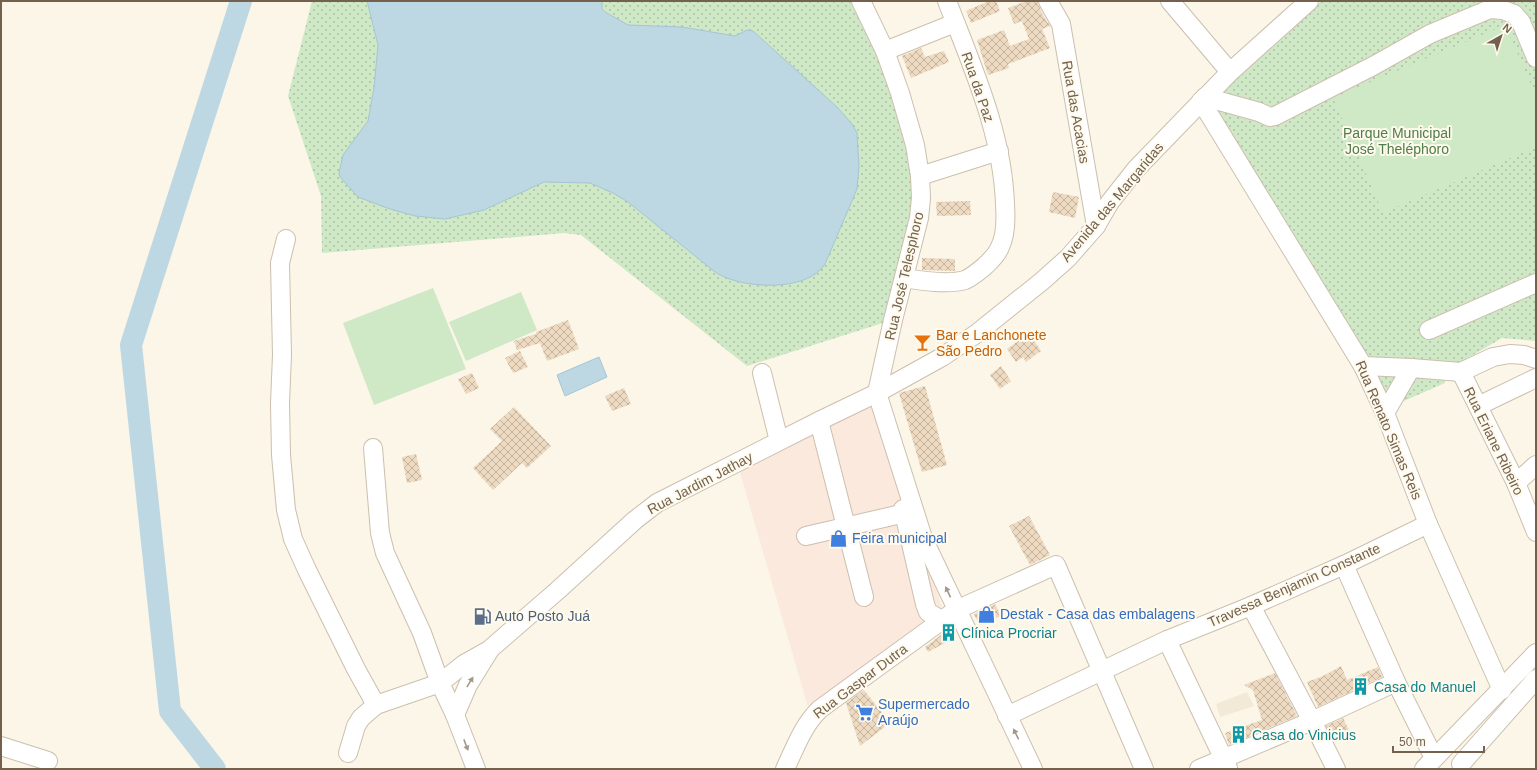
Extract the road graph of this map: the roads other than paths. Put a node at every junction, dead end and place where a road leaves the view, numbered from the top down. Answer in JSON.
{"nodes":[{"id":1,"x":861,"y":1,"type":"edge"},
{"id":2,"x":947,"y":1,"type":"edge"},
{"id":3,"x":1048,"y":1,"type":"edge"},
{"id":4,"x":1170,"y":1,"type":"edge"},
{"id":5,"x":1309,"y":1,"type":"edge"},
{"id":6,"x":955,"y":23,"type":"junction"},
{"id":7,"x":885,"y":51,"type":"junction"},
{"id":8,"x":1536,"y":58,"type":"edge"},
{"id":9,"x":1230,"y":72,"type":"junction"},
{"id":10,"x":1203,"y":99,"type":"junction"},
{"id":11,"x":999,"y":151,"type":"junction"},
{"id":12,"x":920,"y":176,"type":"junction"},
{"id":13,"x":1096,"y":226,"type":"junction"},
{"id":14,"x":286,"y":238,"type":"dead end"},
{"id":15,"x":904,"y":278,"type":"junction"},
{"id":16,"x":1536,"y":283,"type":"edge"},
{"id":17,"x":1429,"y":330,"type":"dead end"},
{"id":18,"x":1536,"y":359,"type":"edge"},
{"id":19,"x":1363,"y":366,"type":"junction"},
{"id":20,"x":1412,"y":368,"type":"junction"},
{"id":21,"x":1461,"y":372,"type":"junction"},
{"id":22,"x":762,"y":373,"type":"dead end"},
{"id":23,"x":1536,"y":378,"type":"edge"},
{"id":24,"x":872,"y":396,"type":"junction"},
{"id":25,"x":1478,"y":406,"type":"junction"},
{"id":26,"x":1384,"y":413,"type":"junction"},
{"id":27,"x":819,"y":421,"type":"junction"},
{"id":28,"x":779,"y":441,"type":"junction"},
{"id":29,"x":373,"y":448,"type":"dead end"},
{"id":30,"x":1536,"y":465,"type":"edge"},
{"id":31,"x":1516,"y":483,"type":"junction"},
{"id":32,"x":909,"y":512,"type":"junction"},
{"id":33,"x":1428,"y":524,"type":"junction"},
{"id":34,"x":845,"y":527,"type":"junction"},
{"id":35,"x":1536,"y":532,"type":"edge"},
{"id":36,"x":806,"y":536,"type":"dead end"},
{"id":37,"x":1344,"y":566,"type":"junction"},
{"id":38,"x":864,"y":597,"type":"dead end"},
{"id":39,"x":1251,"y":606,"type":"junction"},
{"id":40,"x":956,"y":610,"type":"junction"},
{"id":41,"x":941,"y":620,"type":"junction"},
{"id":42,"x":1167,"y":640,"type":"junction"},
{"id":43,"x":489,"y":650,"type":"junction"},
{"id":44,"x":1536,"y":653,"type":"edge"},
{"id":45,"x":1100,"y":670,"type":"junction"},
{"id":46,"x":1536,"y":679,"type":"edge"},
{"id":47,"x":1396,"y":682,"type":"junction"},
{"id":48,"x":440,"y":683,"type":"junction"},
{"id":49,"x":1502,"y":690,"type":"junction"},
{"id":50,"x":376,"y":705,"type":"junction"},
{"id":51,"x":455,"y":715,"type":"junction"},
{"id":52,"x":1007,"y":716,"type":"junction"},
{"id":53,"x":1312,"y":721,"type":"junction"},
{"id":54,"x":1,"y":746,"type":"edge"},
{"id":55,"x":348,"y":753,"type":"dead end"},
{"id":56,"x":1434,"y":759,"type":"edge"},
{"id":57,"x":48,"y":761,"type":"dead end"},
{"id":58,"x":1226,"y":764,"type":"edge"},
{"id":59,"x":1463,"y":766,"type":"edge"},
{"id":60,"x":473,"y":769,"type":"edge"},
{"id":61,"x":785,"y":769,"type":"edge"},
{"id":62,"x":1033,"y":769,"type":"edge"},
{"id":63,"x":1144,"y":769,"type":"edge"},
{"id":64,"x":1199,"y":769,"type":"edge"},
{"id":65,"x":1336,"y":769,"type":"edge"}],
"edges":[{"from":1,"to":7,"type":"street","name":"Rua José Telesphoro"},
{"from":2,"to":6,"type":"street","name":"Rua da Paz"},
{"from":3,"to":13,"type":"street","name":"Rua das Acacias"},
{"from":4,"to":9,"type":"street"},
{"from":5,"to":9,"type":"street","name":"Avenida das Margaridas"},
{"from":6,"to":7,"type":"street"},
{"from":6,"to":11,"type":"street","name":"Rua da Paz"},
{"from":7,"to":12,"type":"street","name":"Rua José Telesphoro"},
{"from":8,"to":10,"type":"street"},
{"from":9,"to":10,"type":"street","name":"Avenida das Margaridas"},
{"from":10,"to":13,"type":"street","name":"Avenida das Margaridas"},
{"from":10,"to":19,"type":"street","name":"Rua Renato Simas Reis"},
{"from":11,"to":12,"type":"street"},
{"from":11,"to":15,"type":"street","name":"Rua da Paz"},
{"from":12,"to":15,"type":"street","name":"Rua José Telesphoro"},
{"from":13,"to":24,"type":"street","name":"Avenida das Margaridas"},
{"from":14,"to":50,"type":"street"},
{"from":15,"to":24,"type":"street","name":"Rua José Telesphoro"},
{"from":16,"to":17,"type":"street"},
{"from":18,"to":21,"type":"street"},
{"from":19,"to":20,"type":"street"},
{"from":19,"to":26,"type":"street","name":"Rua Renato Simas Reis"},
{"from":20,"to":21,"type":"street"},
{"from":20,"to":26,"type":"street"},
{"from":21,"to":25,"type":"street","name":"Rua Eriane Ribeiro"},
{"from":22,"to":28,"type":"street"},
{"from":23,"to":25,"type":"street"},
{"from":24,"to":27,"type":"street","name":"Rua Jardim Jathay"},
{"from":24,"to":32,"type":"street"},
{"from":25,"to":31,"type":"street","name":"Rua Eriane Ribeiro"},
{"from":26,"to":33,"type":"street","name":"Rua Renato Simas Reis"},
{"from":27,"to":28,"type":"street","name":"Rua Jardim Jathay"},
{"from":27,"to":34,"type":"street"},
{"from":28,"to":43,"type":"street","name":"Rua Jardim Jathay"},
{"from":29,"to":48,"type":"street"},
{"from":30,"to":31,"type":"street"},
{"from":31,"to":35,"type":"street","name":"Rua Eriane Ribeiro"},
{"from":32,"to":34,"type":"street"},
{"from":40,"to":32,"type":"street","one_way":true},
{"from":32,"to":41,"type":"street"},
{"from":33,"to":37,"type":"street","name":"Travessa Benjamin Constante"},
{"from":33,"to":49,"type":"street","name":"Rua Renato Simas Reis"},
{"from":34,"to":36,"type":"street"},
{"from":34,"to":38,"type":"street"},
{"from":37,"to":39,"type":"street","name":"Travessa Benjamin Constante"},
{"from":37,"to":47,"type":"street"},
{"from":39,"to":42,"type":"street","name":"Travessa Benjamin Constante"},
{"from":39,"to":53,"type":"street"},
{"from":40,"to":41,"type":"street","name":"Rua Gaspar Dutra"},
{"from":40,"to":45,"type":"street","name":"Rua Gaspar Dutra"},
{"from":40,"to":52,"type":"street"},
{"from":41,"to":61,"type":"street","name":"Rua Gaspar Dutra"},
{"from":42,"to":45,"type":"street","name":"Travessa Benjamin Constante"},
{"from":42,"to":58,"type":"street"},
{"from":43,"to":48,"type":"street","name":"Rua Jardim Jathay"},
{"from":51,"to":43,"type":"street","name":"Rua Jardim Jathay","one_way":true},
{"from":44,"to":49,"type":"street"},
{"from":45,"to":52,"type":"street","name":"Travessa Benjamin Constante"},
{"from":45,"to":63,"type":"street"},
{"from":46,"to":59,"type":"street"},
{"from":47,"to":53,"type":"street"},
{"from":47,"to":56,"type":"street"},
{"from":48,"to":50,"type":"street","name":"Rua Jardim Jathay"},
{"from":48,"to":51,"type":"street"},
{"from":49,"to":56,"type":"street"},
{"from":50,"to":55,"type":"street"},
{"from":51,"to":60,"type":"street","one_way":true},
{"from":62,"to":52,"type":"street","one_way":true},
{"from":53,"to":58,"type":"street"},
{"from":53,"to":65,"type":"street"},
{"from":54,"to":57,"type":"street"},
{"from":56,"to":59,"type":"street"},
{"from":58,"to":64,"type":"street"}]}
